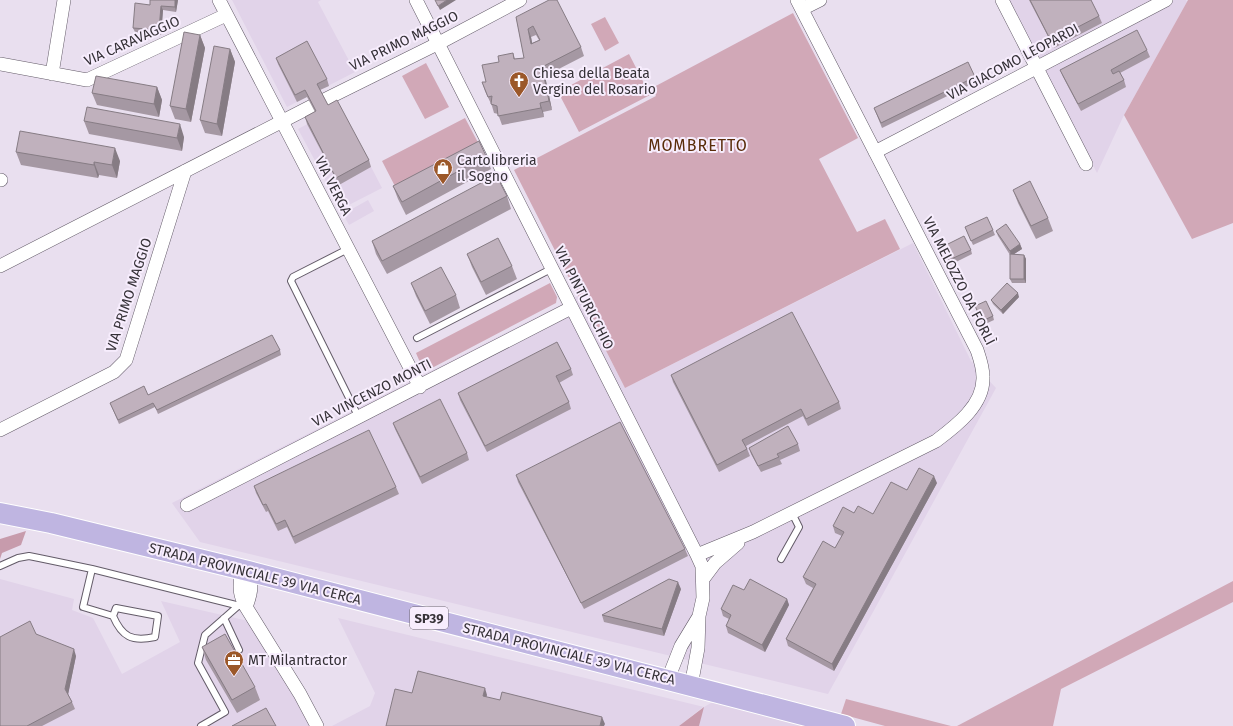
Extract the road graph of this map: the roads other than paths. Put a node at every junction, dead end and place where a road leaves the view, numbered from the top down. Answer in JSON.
{"nodes":[{"id":1,"x":64,"y":0,"type":"edge"},
{"id":2,"x":219,"y":0,"type":"edge"},
{"id":3,"x":416,"y":0,"type":"edge"},
{"id":4,"x":520,"y":0,"type":"edge"},
{"id":5,"x":820,"y":0,"type":"edge"},
{"id":6,"x":1002,"y":0,"type":"edge"},
{"id":7,"x":1166,"y":0,"type":"edge"},
{"id":8,"x":800,"y":4,"type":"edge"},
{"id":9,"x":226,"y":15,"type":"junction"},
{"id":10,"x":438,"y":43,"type":"junction"},
{"id":11,"x":0,"y":64,"type":"edge"},
{"id":12,"x":1036,"y":68,"type":"junction"},
{"id":13,"x":52,"y":74,"type":"junction"},
{"id":14,"x":324,"y":100,"type":"edge"},
{"id":15,"x":312,"y":106,"type":"edge"},
{"id":16,"x":282,"y":121,"type":"junction"},
{"id":17,"x":875,"y":152,"type":"junction"},
{"id":18,"x":1086,"y":164,"type":"dead end"},
{"id":19,"x":185,"y":171,"type":"junction"},
{"id":20,"x":348,"y":249,"type":"junction"},
{"id":21,"x":0,"y":266,"type":"edge"},
{"id":22,"x":551,"y":269,"type":"junction"},
{"id":23,"x":571,"y":308,"type":"junction"},
{"id":24,"x":418,"y":338,"type":"dead end"},
{"id":25,"x":420,"y":387,"type":"junction"},
{"id":26,"x":359,"y":418,"type":"junction"},
{"id":27,"x":0,"y":430,"type":"edge"},
{"id":28,"x":187,"y":505,"type":"dead end"},
{"id":29,"x":792,"y":513,"type":"junction"},
{"id":30,"x":4,"y":516,"type":"edge"},
{"id":31,"x":753,"y":532,"type":"junction"},
{"id":32,"x":698,"y":555,"type":"junction"},
{"id":33,"x":781,"y":559,"type":"dead end"},
{"id":34,"x":0,"y":566,"type":"edge"},
{"id":35,"x":92,"y":569,"type":"junction"},
{"id":36,"x":248,"y":571,"type":"junction"},
{"id":37,"x":703,"y":579,"type":"junction"},
{"id":38,"x":242,"y":607,"type":"junction"},
{"id":39,"x":112,"y":616,"type":"junction"},
{"id":40,"x":699,"y":616,"type":"junction"},
{"id":41,"x":224,"y":618,"type":"junction"},
{"id":42,"x":239,"y":650,"type":"dead end"},
{"id":43,"x":668,"y":680,"type":"junction"},
{"id":44,"x":691,"y":686,"type":"junction"},
{"id":45,"x":201,"y":726,"type":"edge"},
{"id":46,"x":317,"y":726,"type":"edge"},
{"id":47,"x":845,"y":726,"type":"edge"}],
"edges":[{"from":1,"to":13,"type":"street"},
{"from":2,"to":9,"type":"street","name":"VIA VERGA"},
{"from":3,"to":10,"type":"street","name":"VIA PINTURICCHIO"},
{"from":4,"to":10,"type":"street","name":"VIA PRIMO MAGGIO"},
{"from":5,"to":8,"type":"street"},
{"from":6,"to":12,"type":"street"},
{"from":7,"to":12,"type":"street","name":"VIA GIACOMO LEOPARDI"},
{"from":8,"to":17,"type":"street","name":"VIA MELOZZO DA FORLÌ"},
{"from":9,"to":13,"type":"street","name":"VIA CARAVAGGIO"},
{"from":9,"to":16,"type":"street","name":"VIA VERGA"},
{"from":10,"to":14,"type":"street","name":"VIA PRIMO MAGGIO"},
{"from":10,"to":22,"type":"street","name":"VIA PINTURICCHIO"},
{"from":11,"to":13,"type":"street","name":"VIA CARAVAGGIO"},
{"from":12,"to":17,"type":"street","name":"VIA GIACOMO LEOPARDI"},
{"from":12,"to":18,"type":"street"},
{"from":15,"to":16,"type":"street"},
{"from":16,"to":19,"type":"street"},
{"from":16,"to":20,"type":"street","name":"VIA VERGA"},
{"from":17,"to":29,"type":"street","name":"VIA MELOZZO DA FORLÌ"},
{"from":19,"to":21,"type":"street"},
{"from":19,"to":27,"type":"street","name":"VIA PRIMO MAGGIO"},
{"from":20,"to":25,"type":"street","name":"VIA VERGA"},
{"from":20,"to":26,"type":"lane"},
{"from":22,"to":23,"type":"street","name":"VIA PINTURICCHIO"},
{"from":22,"to":24,"type":"lane"},
{"from":23,"to":25,"type":"street","name":"VIA VINCENZO MONTI"},
{"from":23,"to":32,"type":"street","name":"VIA PINTURICCHIO"},
{"from":25,"to":26,"type":"street","name":"VIA VINCENZO MONTI"},
{"from":26,"to":28,"type":"street","name":"VIA VINCENZO MONTI"},
{"from":29,"to":31,"type":"street","name":"VIA MELOZZO DA FORLÌ"},
{"from":29,"to":33,"type":"lane"},
{"from":30,"to":36,"type":"main road","name":"STRADA PROVINCIALE 39 VIA CERCA","number":"SP39"},
{"from":31,"to":32,"type":"street","name":"VIA MELOZZO DA FORLÌ"},
{"from":31,"to":37,"type":"street"},
{"from":32,"to":37,"type":"street","name":"VIA PINTURICCHIO"},
{"from":34,"to":35,"type":"lane"},
{"from":35,"to":38,"type":"lane"},
{"from":35,"to":39,"type":"lane"},
{"from":36,"to":38,"type":"street"},
{"from":36,"to":43,"type":"main road","name":"STRADA PROVINCIALE 39 VIA CERCA","number":"SP39"},
{"from":37,"to":40,"type":"street","name":"VIA PINTURICCHIO"},
{"from":38,"to":41,"type":"lane"},
{"from":38,"to":46,"type":"street"},
{"from":39,"to":39,"type":"lane"},
{"from":40,"to":43,"type":"street"},
{"from":40,"to":44,"type":"street"},
{"from":41,"to":42,"type":"lane"},
{"from":41,"to":45,"type":"lane"},
{"from":43,"to":44,"type":"main road","name":"STRADA PROVINCIALE 39 VIA CERCA","number":"SP39"},
{"from":44,"to":47,"type":"main road","name":"STRADA PROVINCIALE 39 VIA CERCA","number":"SP39"}]}
